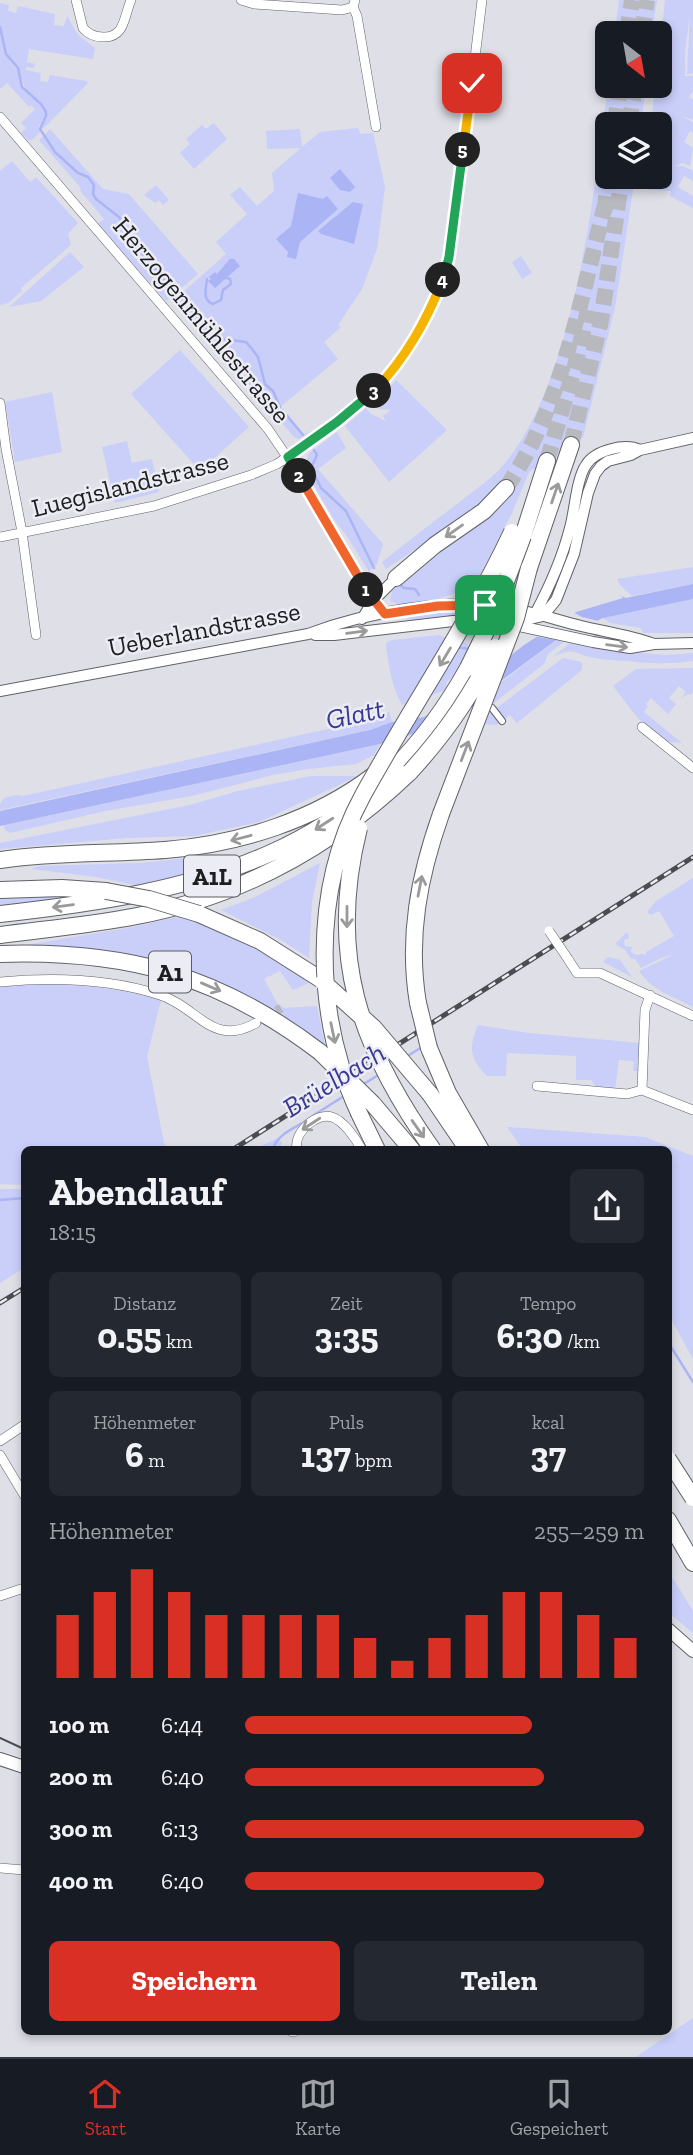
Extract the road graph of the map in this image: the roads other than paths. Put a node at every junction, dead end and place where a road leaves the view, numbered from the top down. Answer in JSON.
{"nodes":[{"id":1,"x":76,"y":0,"type":"edge"},
{"id":2,"x":131,"y":0,"type":"edge"},
{"id":3,"x":241,"y":0,"type":"edge"},
{"id":4,"x":482,"y":0,"type":"edge"},
{"id":5,"x":354,"y":3,"type":"edge"},
{"id":6,"x":0,"y":117,"type":"edge"},
{"id":7,"x":376,"y":127,"type":"dead end"},
{"id":8,"x":0,"y":403,"type":"edge"},
{"id":9,"x":693,"y":438,"type":"edge"},
{"id":10,"x":571,"y":445,"type":"tunnel mouth"},
{"id":11,"x":640,"y":450,"type":"junction"},
{"id":12,"x":288,"y":457,"type":"junction"},
{"id":13,"x":542,"y":464,"type":"tunnel mouth"},
{"id":14,"x":506,"y":488,"type":"tunnel mouth"},
{"id":15,"x":22,"y":532,"type":"junction"},
{"id":16,"x":525,"y":536,"type":"junction"},
{"id":17,"x":0,"y":537,"type":"edge"},
{"id":18,"x":529,"y":568,"type":"junction"},
{"id":19,"x":396,"y":578,"type":"joint"},
{"id":20,"x":559,"y":594,"type":"junction"},
{"id":21,"x":373,"y":601,"type":"junction"},
{"id":22,"x":385,"y":614,"type":"junction"},
{"id":23,"x":362,"y":619,"type":"junction"},
{"id":24,"x":539,"y":619,"type":"junction"},
{"id":25,"x":575,"y":624,"type":"junction"},
{"id":26,"x":405,"y":626,"type":"junction"},
{"id":27,"x":309,"y":634,"type":"junction"},
{"id":28,"x":36,"y":635,"type":"dead end"},
{"id":29,"x":693,"y":643,"type":"edge"},
{"id":30,"x":654,"y":644,"type":"junction"},
{"id":31,"x":0,"y":691,"type":"edge"},
{"id":32,"x":492,"y":708,"type":"dead end"},
{"id":33,"x":502,"y":721,"type":"dead end"},
{"id":34,"x":642,"y":727,"type":"dead end"},
{"id":35,"x":399,"y":768,"type":"junction"},
{"id":36,"x":693,"y":768,"type":"edge"},
{"id":37,"x":374,"y":779,"type":"junction"},
{"id":38,"x":0,"y":860,"type":"edge"},
{"id":39,"x":0,"y":890,"type":"edge"},
{"id":40,"x":0,"y":914,"type":"edge"},
{"id":41,"x":550,"y":931,"type":"dead end"},
{"id":42,"x":0,"y":935,"type":"edge"},
{"id":43,"x":0,"y":954,"type":"edge"},
{"id":44,"x":0,"y":982,"type":"edge"},
{"id":45,"x":650,"y":995,"type":"junction"},
{"id":46,"x":693,"y":1016,"type":"edge"},
{"id":47,"x":256,"y":1023,"type":"tunnel mouth"},
{"id":48,"x":537,"y":1086,"type":"dead end"},
{"id":49,"x":642,"y":1090,"type":"junction"},
{"id":50,"x":693,"y":1110,"type":"edge"},
{"id":51,"x":296,"y":1146,"type":"edge"},
{"id":52,"x":359,"y":1146,"type":"edge"},
{"id":53,"x":375,"y":1146,"type":"edge"},
{"id":54,"x":409,"y":1146,"type":"edge"},
{"id":55,"x":430,"y":1146,"type":"edge"},
{"id":56,"x":465,"y":1146,"type":"edge"},
{"id":57,"x":479,"y":1146,"type":"edge"},
{"id":58,"x":21,"y":1428,"type":"edge"},
{"id":59,"x":0,"y":1441,"type":"edge"},
{"id":60,"x":0,"y":1455,"type":"edge"},
{"id":61,"x":672,"y":1465,"type":"edge"},
{"id":62,"x":21,"y":1490,"type":"edge"},
{"id":63,"x":693,"y":1498,"type":"edge"},
{"id":64,"x":672,"y":1531,"type":"edge"},
{"id":65,"x":693,"y":1565,"type":"edge"},
{"id":66,"x":21,"y":1589,"type":"edge"},
{"id":67,"x":0,"y":1596,"type":"edge"},
{"id":68,"x":672,"y":1633,"type":"edge"},
{"id":69,"x":693,"y":1651,"type":"edge"},
{"id":70,"x":0,"y":1759,"type":"edge"},
{"id":71,"x":21,"y":1766,"type":"edge"},
{"id":72,"x":0,"y":1868,"type":"edge"},
{"id":73,"x":21,"y":1870,"type":"edge"}],
"edges":[{"from":1,"to":2,"type":"street"},
{"from":3,"to":5,"type":"street"},
{"from":4,"to":12,"type":"street","name":"Luegislandstrasse"},
{"from":5,"to":7,"type":"street"},
{"from":6,"to":12,"type":"street","name":"Herzogenmühlestrasse"},
{"from":8,"to":15,"type":"street"},
{"from":9,"to":11,"type":"street"},
{"from":16,"to":10,"type":"highway","number":"A1L","one_way":true},
{"from":11,"to":20,"type":"street"},
{"from":11,"to":24,"type":"street"},
{"from":12,"to":15,"type":"street","name":"Luegislandstrasse"},
{"from":12,"to":21,"type":"street","name":"Herzogenmühlestrasse"},
{"from":13,"to":16,"type":"highway","number":"A1L"},
{"from":14,"to":19,"type":"highway","one_way":true},
{"from":15,"to":17,"type":"street","name":"Luegislandstrasse"},
{"from":15,"to":28,"type":"street"},
{"from":16,"to":18,"type":"highway","number":"A1L"},
{"from":16,"to":35,"type":"highway","number":"A1L","bridge":true},
{"from":16,"to":37,"type":"highway","number":"A1L","one_way":true,"bridge":true},
{"from":18,"to":35,"type":"highway","number":"A1L","bridge":true},
{"from":57,"to":18,"type":"highway","number":"A1L","one_way":true,"bridge":true},
{"from":19,"to":21,"type":"street"},
{"from":20,"to":24,"type":"street"},
{"from":20,"to":25,"type":"street"},
{"from":21,"to":22,"type":"street"},
{"from":21,"to":23,"type":"street"},
{"from":22,"to":23,"type":"street","name":"Ueberlandstrasse"},
{"from":22,"to":24,"type":"street","name":"Ueberlandstrasse"},
{"from":22,"to":26,"type":"street"},
{"from":23,"to":27,"type":"street","name":"Ueberlandstrasse"},
{"from":24,"to":25,"type":"street"},
{"from":24,"to":26,"type":"street"},
{"from":24,"to":30,"type":"street","one_way":true},
{"from":25,"to":30,"type":"street"},
{"from":27,"to":26,"type":"street","one_way":true},
{"from":27,"to":31,"type":"street","name":"Ueberlandstrasse"},
{"from":29,"to":30,"type":"street"},
{"from":32,"to":33,"type":"street"},
{"from":34,"to":36,"type":"street"},
{"from":35,"to":38,"type":"highway","number":"A1L","one_way":true},
{"from":35,"to":40,"type":"highway","number":"A1L","one_way":true},
{"from":35,"to":42,"type":"highway","number":"A1L"},
{"from":37,"to":53,"type":"highway","number":"A1L","one_way":true,"bridge":true},
{"from":37,"to":55,"type":"highway","number":"A1L","one_way":true,"bridge":true},
{"from":39,"to":56,"type":"highway","number":"A1","bridge":true},
{"from":41,"to":45,"type":"street","bridge":true},
{"from":43,"to":54,"type":"highway","number":"A1","one_way":true,"bridge":true},
{"from":44,"to":47,"type":"street"},
{"from":45,"to":46,"type":"street"},
{"from":45,"to":49,"type":"street"},
{"from":48,"to":49,"type":"street"},
{"from":49,"to":50,"type":"street"},
{"from":52,"to":51,"type":"street","one_way":true},
{"from":58,"to":59,"type":"street"},
{"from":60,"to":62,"type":"street"},
{"from":61,"to":63,"type":"highway","bridge":true},
{"from":64,"to":65,"type":"highway"},
{"from":66,"to":67,"type":"street"},
{"from":68,"to":69,"type":"main road"},
{"from":70,"to":71,"type":"main road"},
{"from":72,"to":73,"type":"street"}]}
